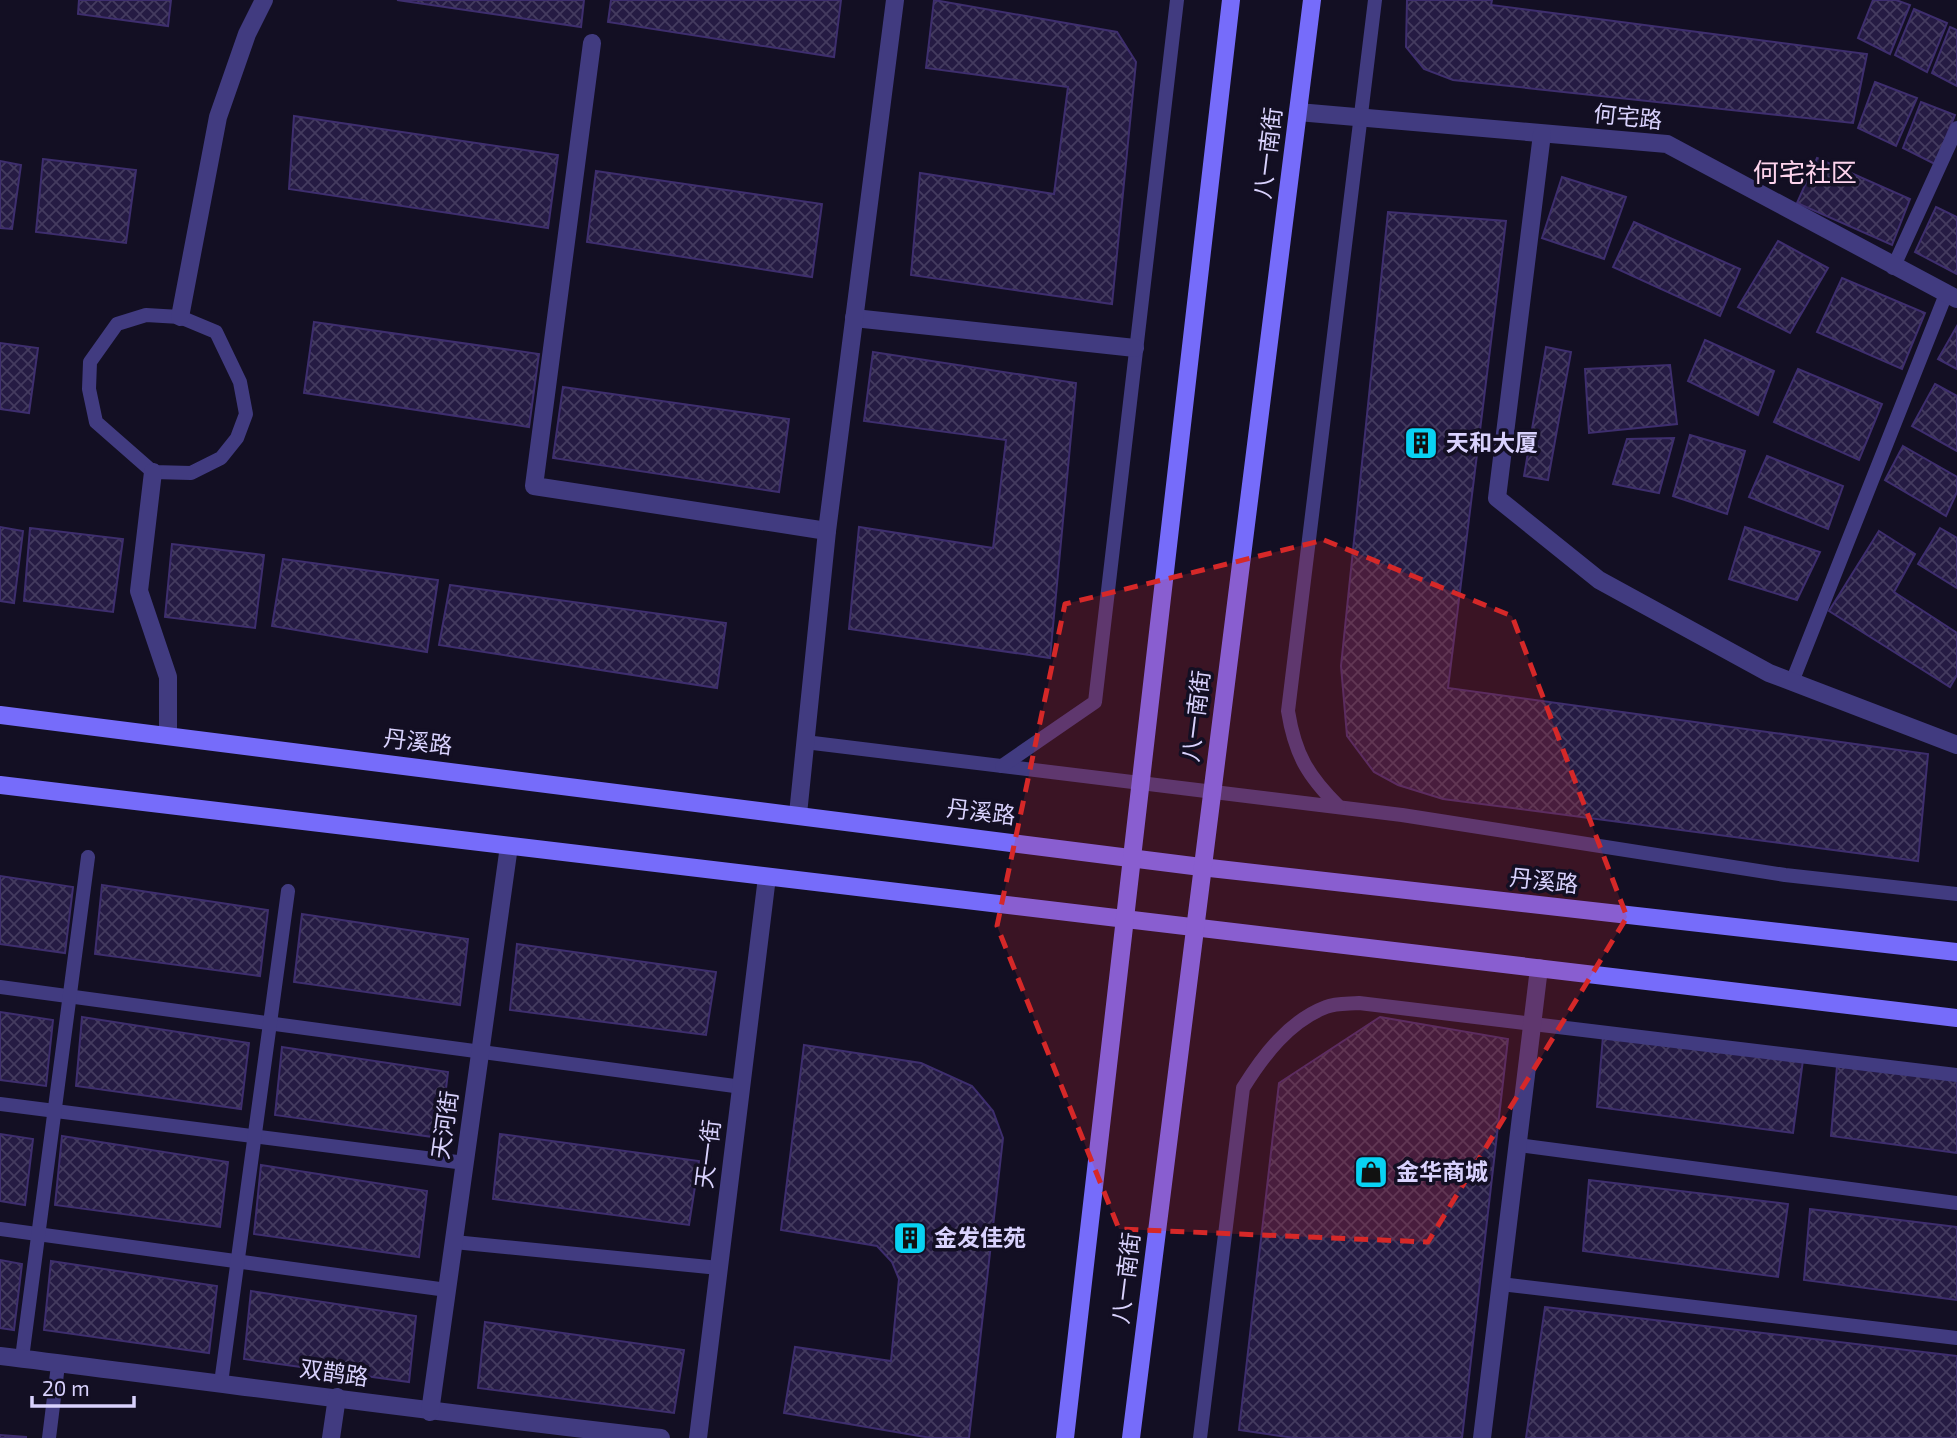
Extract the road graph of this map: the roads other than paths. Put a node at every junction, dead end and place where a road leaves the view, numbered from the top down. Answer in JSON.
{"nodes":[{"id":1,"x":264,"y":0,"type":"edge"},
{"id":2,"x":895,"y":0,"type":"edge"},
{"id":3,"x":1178,"y":0,"type":"edge"},
{"id":4,"x":1231,"y":0,"type":"edge"},
{"id":5,"x":1312,"y":0,"type":"edge"},
{"id":6,"x":1375,"y":0,"type":"edge"},
{"id":7,"x":592,"y":43,"type":"dead end"},
{"id":8,"x":1298,"y":113,"type":"junction"},
{"id":9,"x":1360,"y":118,"type":"junction"},
{"id":10,"x":1957,"y":128,"type":"edge"},
{"id":11,"x":1542,"y":134,"type":"junction"},
{"id":12,"x":1894,"y":268,"type":"junction"},
{"id":13,"x":1952,"y":297,"type":"edge"},
{"id":14,"x":180,"y":317,"type":"junction"},
{"id":15,"x":854,"y":318,"type":"junction"},
{"id":16,"x":1135,"y":348,"type":"junction"},
{"id":17,"x":153,"y":472,"type":"junction"},
{"id":18,"x":827,"y":531,"type":"junction"},
{"id":19,"x":1792,"y":682,"type":"junction"},
{"id":20,"x":0,"y":715,"type":"edge"},
{"id":21,"x":169,"y":736,"type":"junction"},
{"id":22,"x":805,"y":742,"type":"junction"},
{"id":23,"x":1957,"y":745,"type":"edge"},
{"id":24,"x":1002,"y":766,"type":"junction"},
{"id":25,"x":1140,"y":783,"type":"junction"},
{"id":26,"x":0,"y":785,"type":"edge"},
{"id":27,"x":1211,"y":792,"type":"junction"},
{"id":28,"x":1339,"y":807,"type":"junction"},
{"id":29,"x":798,"y":814,"type":"junction"},
{"id":30,"x":509,"y":846,"type":"junction"},
{"id":31,"x":1132,"y":856,"type":"junction"},
{"id":32,"x":88,"y":857,"type":"dead end"},
{"id":33,"x":1201,"y":867,"type":"junction"},
{"id":34,"x":767,"y":877,"type":"junction"},
{"id":35,"x":288,"y":891,"type":"dead end"},
{"id":36,"x":1957,"y":894,"type":"edge"},
{"id":37,"x":1124,"y":919,"type":"junction"},
{"id":38,"x":1194,"y":928,"type":"junction"},
{"id":39,"x":1957,"y":952,"type":"edge"},
{"id":40,"x":1539,"y":968,"type":"junction"},
{"id":41,"x":0,"y":987,"type":"edge"},
{"id":42,"x":70,"y":996,"type":"junction"},
{"id":43,"x":1957,"y":1018,"type":"edge"},
{"id":44,"x":270,"y":1023,"type":"junction"},
{"id":45,"x":1532,"y":1023,"type":"junction"},
{"id":46,"x":480,"y":1051,"type":"junction"},
{"id":47,"x":1957,"y":1075,"type":"edge"},
{"id":48,"x":741,"y":1087,"type":"junction"},
{"id":49,"x":0,"y":1104,"type":"edge"},
{"id":50,"x":55,"y":1111,"type":"junction"},
{"id":51,"x":254,"y":1136,"type":"junction"},
{"id":52,"x":1518,"y":1145,"type":"junction"},
{"id":53,"x":464,"y":1163,"type":"junction"},
{"id":54,"x":1957,"y":1203,"type":"edge"},
{"id":55,"x":0,"y":1229,"type":"edge"},
{"id":56,"x":38,"y":1234,"type":"junction"},
{"id":57,"x":454,"y":1242,"type":"junction"},
{"id":58,"x":237,"y":1261,"type":"junction"},
{"id":59,"x":719,"y":1268,"type":"junction"},
{"id":60,"x":1501,"y":1284,"type":"junction"},
{"id":61,"x":447,"y":1290,"type":"junction"},
{"id":62,"x":1957,"y":1338,"type":"edge"},
{"id":63,"x":0,"y":1356,"type":"edge"},
{"id":64,"x":22,"y":1358,"type":"junction"},
{"id":65,"x":58,"y":1365,"type":"junction"},
{"id":66,"x":221,"y":1383,"type":"junction"},
{"id":67,"x":337,"y":1397,"type":"junction"},
{"id":68,"x":430,"y":1412,"type":"junction"},
{"id":69,"x":49,"y":1438,"type":"edge"},
{"id":70,"x":331,"y":1438,"type":"edge"},
{"id":71,"x":661,"y":1438,"type":"edge"},
{"id":72,"x":698,"y":1438,"type":"edge"},
{"id":73,"x":1065,"y":1438,"type":"edge"},
{"id":74,"x":1131,"y":1438,"type":"edge"},
{"id":75,"x":1200,"y":1438,"type":"edge"},
{"id":76,"x":1482,"y":1438,"type":"edge"}],
"edges":[{"from":1,"to":14,"type":"street"},
{"from":2,"to":15,"type":"street"},
{"from":3,"to":16,"type":"lane"},
{"from":4,"to":25,"type":"main road","name":"八一南街"},
{"from":5,"to":8,"type":"main road","name":"八一南街"},
{"from":6,"to":9,"type":"lane"},
{"from":7,"to":18,"type":"street"},
{"from":8,"to":9,"type":"street","name":"何宅路"},
{"from":8,"to":27,"type":"main road","name":"八一南街"},
{"from":9,"to":11,"type":"street","name":"何宅路"},
{"from":9,"to":28,"type":"lane"},
{"from":10,"to":12,"type":"lane"},
{"from":11,"to":12,"type":"street","name":"何宅路"},
{"from":11,"to":19,"type":"street"},
{"from":12,"to":13,"type":"street","name":"何宅路"},
{"from":13,"to":19,"type":"lane"},
{"from":14,"to":17,"type":"lane"},
{"from":14,"to":17,"type":"lane"},
{"from":15,"to":16,"type":"street"},
{"from":15,"to":18,"type":"street"},
{"from":16,"to":24,"type":"lane"},
{"from":17,"to":21,"type":"street"},
{"from":18,"to":22,"type":"street"},
{"from":19,"to":23,"type":"street"},
{"from":20,"to":21,"type":"main road","name":"丹溪路"},
{"from":21,"to":29,"type":"main road","name":"丹溪路"},
{"from":22,"to":24,"type":"lane"},
{"from":22,"to":29,"type":"street"},
{"from":24,"to":25,"type":"lane"},
{"from":25,"to":27,"type":"lane"},
{"from":25,"to":31,"type":"main road","name":"八一南街"},
{"from":26,"to":30,"type":"main road"},
{"from":27,"to":28,"type":"lane"},
{"from":27,"to":33,"type":"main road","name":"八一南街"},
{"from":28,"to":36,"type":"lane"},
{"from":29,"to":31,"type":"main road","name":"丹溪路"},
{"from":30,"to":34,"type":"main road"},
{"from":30,"to":46,"type":"street","name":"天河街"},
{"from":31,"to":33,"type":"main road","name":"丹溪路"},
{"from":31,"to":37,"type":"main road","name":"八一南街"},
{"from":32,"to":42,"type":"lane"},
{"from":33,"to":38,"type":"main road","name":"八一南街"},
{"from":33,"to":39,"type":"main road","name":"丹溪路"},
{"from":34,"to":37,"type":"main road"},
{"from":34,"to":48,"type":"street","name":"天一街"},
{"from":35,"to":44,"type":"lane"},
{"from":37,"to":38,"type":"main road"},
{"from":37,"to":73,"type":"main road","name":"八一南街"},
{"from":38,"to":40,"type":"main road"},
{"from":38,"to":74,"type":"main road","name":"八一南街"},
{"from":40,"to":43,"type":"main road"},
{"from":40,"to":45,"type":"street"},
{"from":41,"to":42,"type":"lane"},
{"from":42,"to":44,"type":"lane"},
{"from":42,"to":50,"type":"lane"},
{"from":44,"to":46,"type":"lane"},
{"from":44,"to":51,"type":"lane"},
{"from":45,"to":47,"type":"lane"},
{"from":45,"to":52,"type":"street"},
{"from":45,"to":75,"type":"lane"},
{"from":46,"to":48,"type":"lane"},
{"from":46,"to":53,"type":"street","name":"天河街"},
{"from":48,"to":59,"type":"street","name":"天一街"},
{"from":49,"to":50,"type":"lane"},
{"from":50,"to":51,"type":"lane"},
{"from":50,"to":56,"type":"lane"},
{"from":51,"to":53,"type":"lane"},
{"from":51,"to":58,"type":"lane"},
{"from":52,"to":54,"type":"lane"},
{"from":52,"to":60,"type":"street"},
{"from":53,"to":57,"type":"street","name":"天河街"},
{"from":55,"to":56,"type":"lane"},
{"from":56,"to":58,"type":"lane"},
{"from":56,"to":64,"type":"lane"},
{"from":57,"to":59,"type":"lane"},
{"from":57,"to":61,"type":"street","name":"天河街"},
{"from":58,"to":61,"type":"lane"},
{"from":58,"to":66,"type":"lane"},
{"from":59,"to":72,"type":"street","name":"天一街"},
{"from":60,"to":62,"type":"lane"},
{"from":60,"to":76,"type":"street"},
{"from":61,"to":68,"type":"street","name":"天河街"},
{"from":63,"to":64,"type":"street","name":"双鹊路"},
{"from":64,"to":65,"type":"street","name":"双鹊路"},
{"from":65,"to":66,"type":"street","name":"双鹊路"},
{"from":65,"to":69,"type":"lane"},
{"from":66,"to":67,"type":"street","name":"双鹊路"},
{"from":67,"to":68,"type":"street","name":"双鹊路"},
{"from":67,"to":70,"type":"street"},
{"from":68,"to":71,"type":"street","name":"双鹊路"}]}
